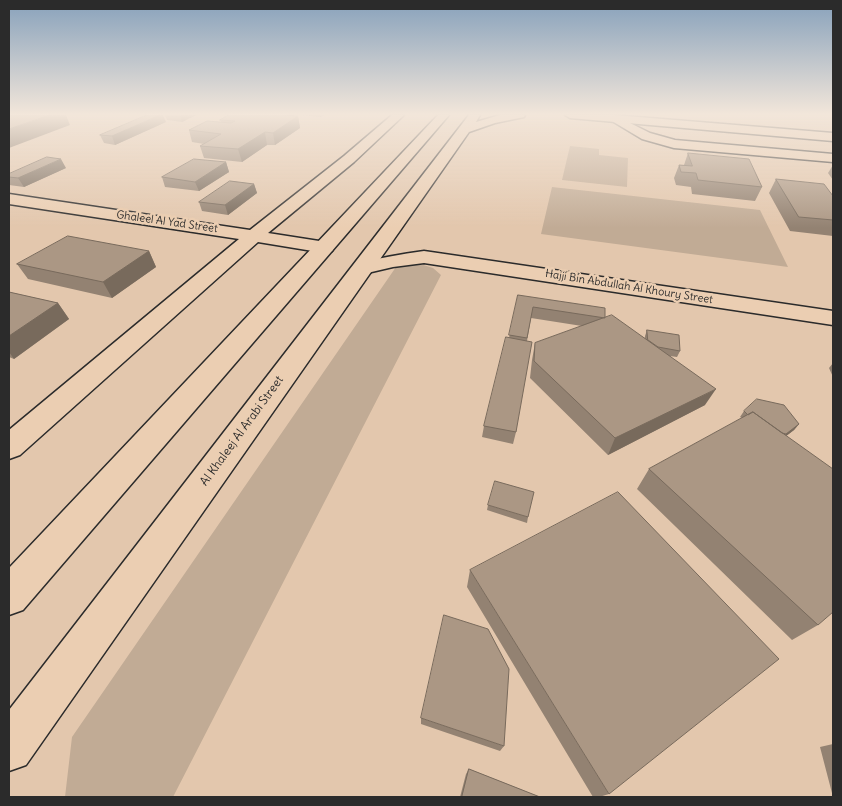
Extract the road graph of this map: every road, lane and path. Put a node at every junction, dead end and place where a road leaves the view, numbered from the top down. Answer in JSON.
{"nodes":[{"id":1,"x":357,"y":153,"type":"edge"},
{"id":2,"x":418,"y":153,"type":"edge"},
{"id":3,"x":432,"y":153,"type":"edge"},
{"id":4,"x":777,"y":153,"type":"edge"},
{"id":5,"x":833,"y":158,"type":"edge"},
{"id":6,"x":9,"y":199,"type":"edge"},
{"id":7,"x":387,"y":234,"type":"junction"},
{"id":8,"x":255,"y":235,"type":"junction"},
{"id":9,"x":325,"y":247,"type":"junction"},
{"id":10,"x":424,"y":257,"type":"junction"},
{"id":11,"x":363,"y":268,"type":"junction"},
{"id":12,"x":833,"y":318,"type":"edge"},
{"id":13,"x":9,"y":447,"type":"edge"},
{"id":14,"x":9,"y":596,"type":"edge"},
{"id":15,"x":9,"y":748,"type":"edge"}],
"edges":[{"from":1,"to":8,"type":"main road"},
{"from":2,"to":9,"type":"main road"},
{"from":3,"to":7,"type":"main road","name":"Al Khaleej Al Arabi Street"},
{"from":4,"to":5,"type":"main road"},
{"from":6,"to":8,"type":"main road","name":"Ghaleel Al Yad Street"},
{"from":7,"to":10,"type":"main road","name":"Hajji Bin Abdullah Al Khoury Street"},
{"from":7,"to":11,"type":"main road","name":"Al Khaleej Al Arabi Street"},
{"from":8,"to":9,"type":"main road","name":"Ghaleel Al Yad Street"},
{"from":8,"to":13,"type":"main road"},
{"from":9,"to":14,"type":"main road"},
{"from":10,"to":11,"type":"main road","name":"Hajji Bin Abdullah Al Khoury Street"},
{"from":10,"to":12,"type":"main road","name":"Hajji Bin Abdullah Al Khoury Street"},
{"from":11,"to":15,"type":"main road","name":"Al Khaleej Al Arabi Street"}]}
